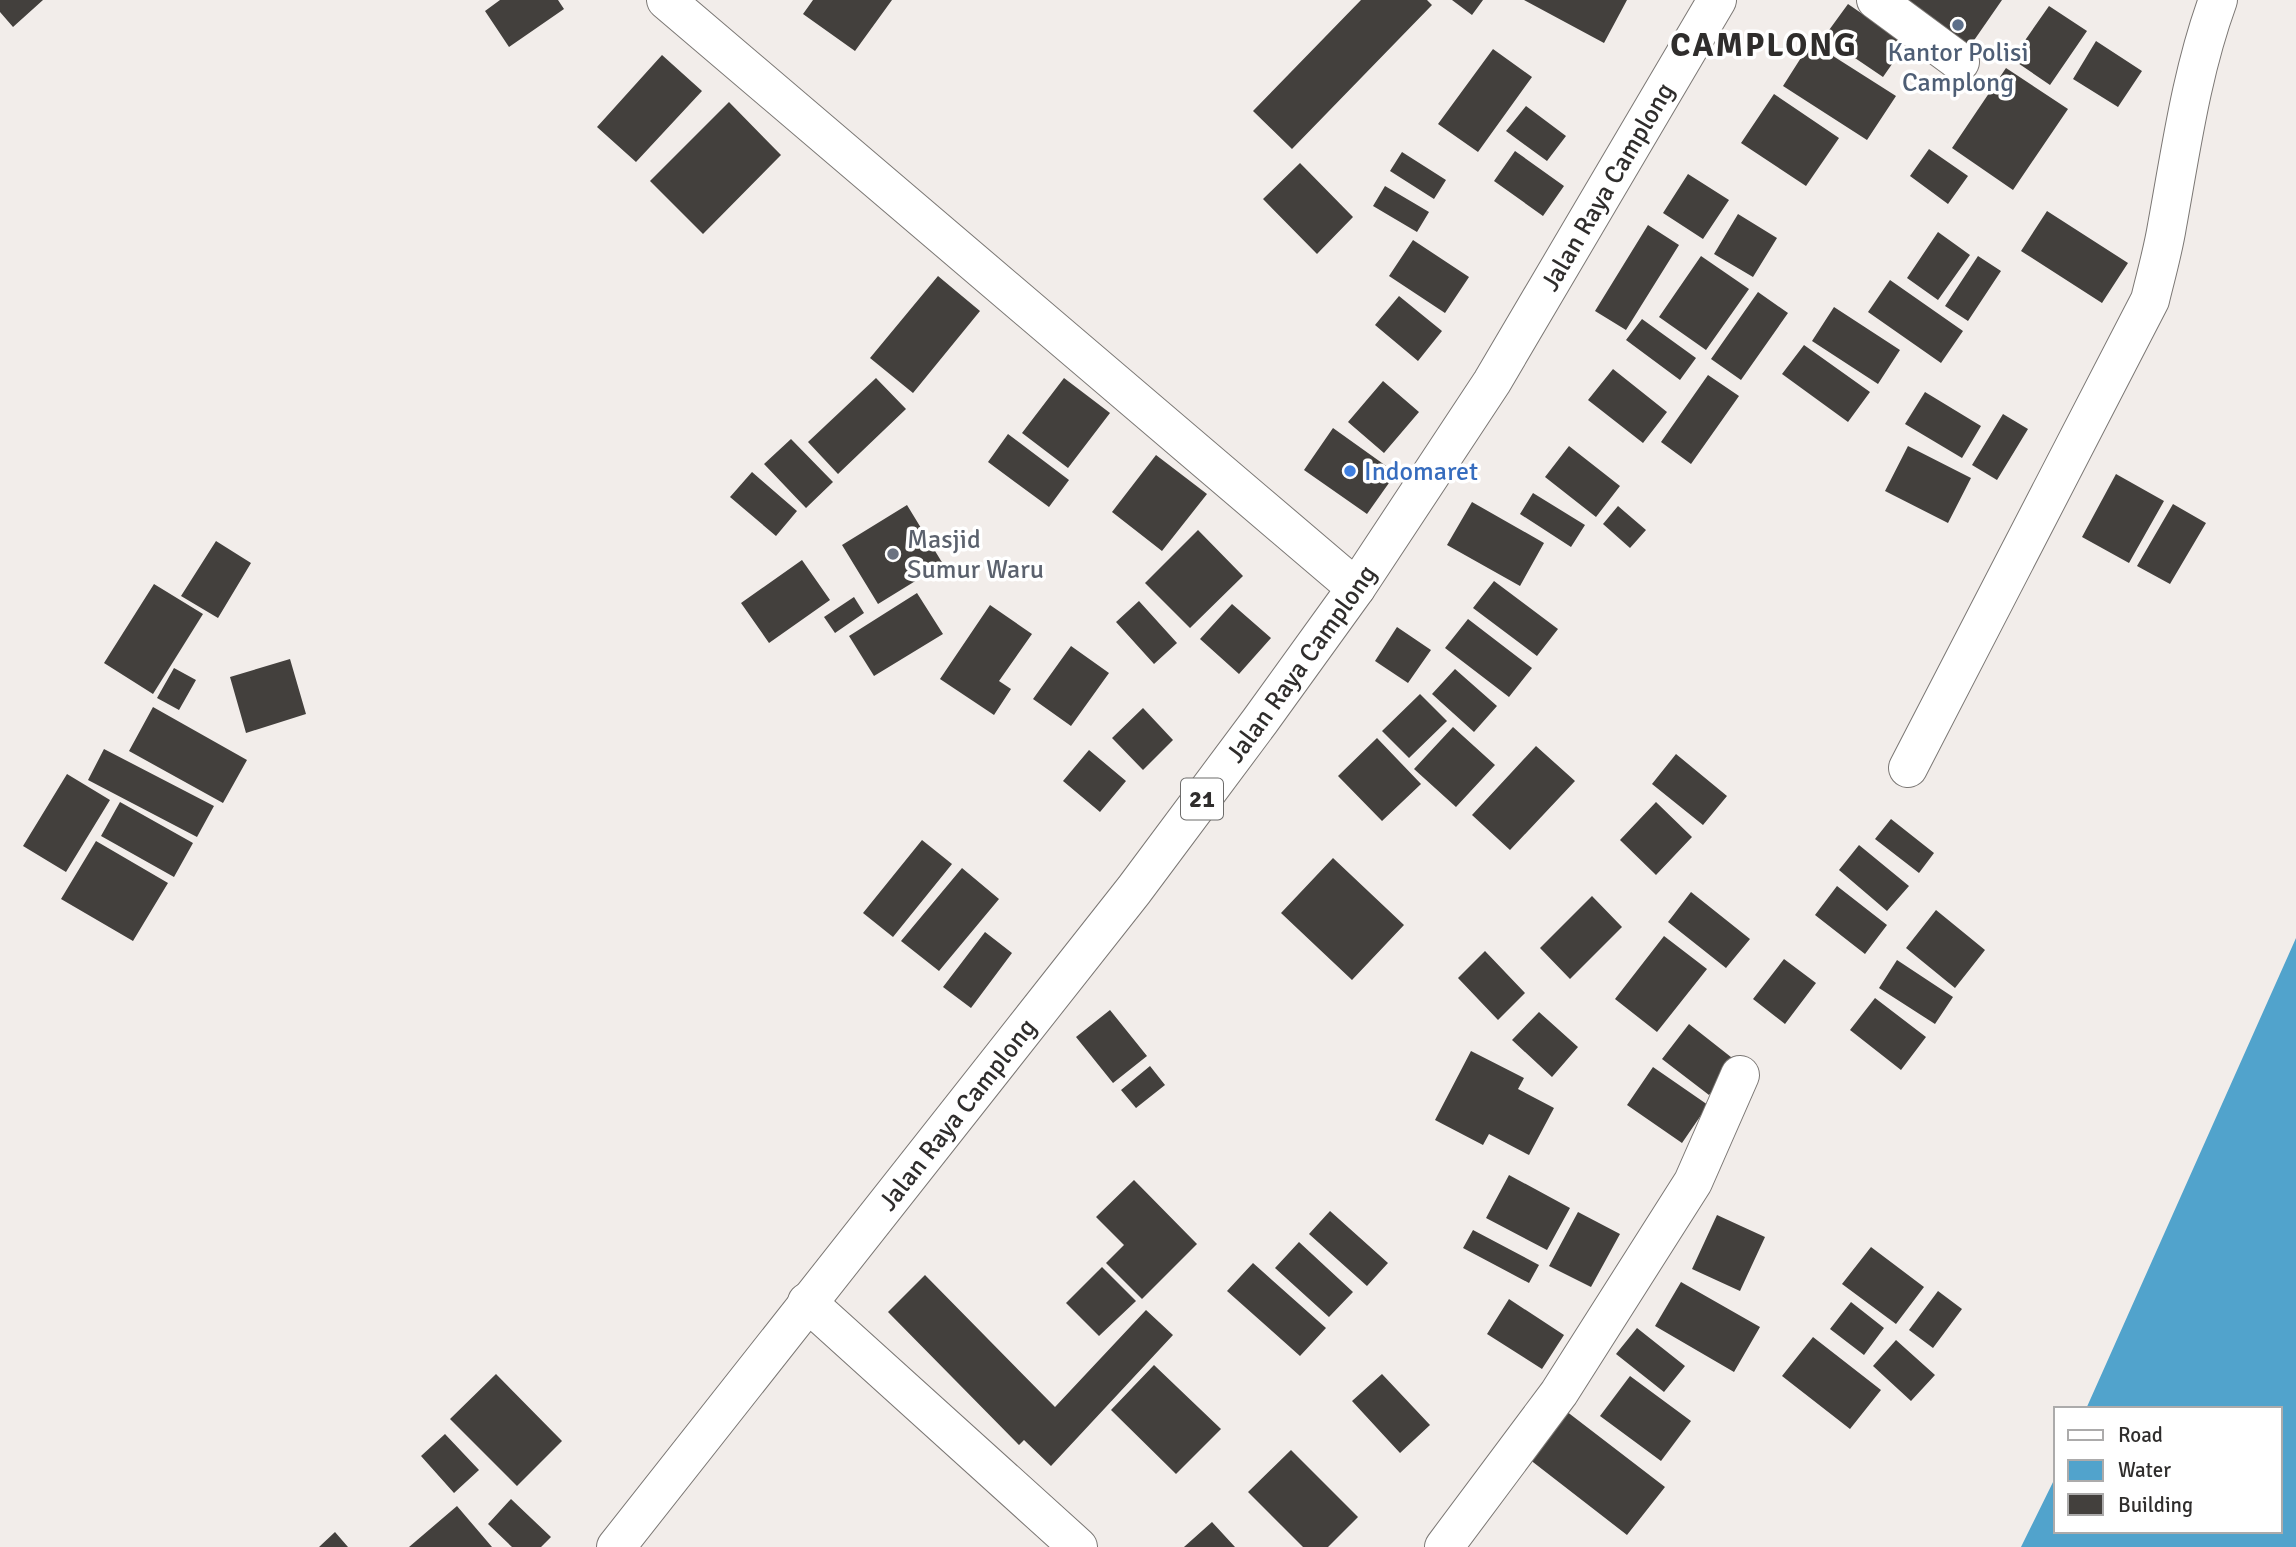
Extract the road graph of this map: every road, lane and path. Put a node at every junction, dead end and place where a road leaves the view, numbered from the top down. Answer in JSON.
{"nodes":[{"id":1,"x":1717,"y":0,"type":"edge"},
{"id":2,"x":1876,"y":0,"type":"edge"},
{"id":3,"x":2218,"y":0,"type":"edge"},
{"id":4,"x":676,"y":4,"type":"edge"},
{"id":5,"x":1960,"y":62,"type":"dead end"},
{"id":6,"x":1356,"y":588,"type":"junction"},
{"id":7,"x":1908,"y":768,"type":"dead end"},
{"id":8,"x":1740,"y":1075,"type":"dead end"},
{"id":9,"x":807,"y":1302,"type":"junction"},
{"id":10,"x":615,"y":1547,"type":"edge"},
{"id":11,"x":1078,"y":1547,"type":"edge"},
{"id":12,"x":1444,"y":1547,"type":"edge"}],
"edges":[{"from":1,"to":6,"type":"main road","name":"Jalan Raya Camplong","number":"21"},
{"from":2,"to":5,"type":"main road"},
{"from":3,"to":7,"type":"main road"},
{"from":4,"to":6,"type":"main road"},
{"from":6,"to":9,"type":"main road","name":"Jalan Raya Camplong","number":"21"},
{"from":8,"to":12,"type":"main road"},
{"from":9,"to":10,"type":"main road","name":"Jalan Raya Camplong","number":"21"},
{"from":9,"to":11,"type":"main road"}]}
